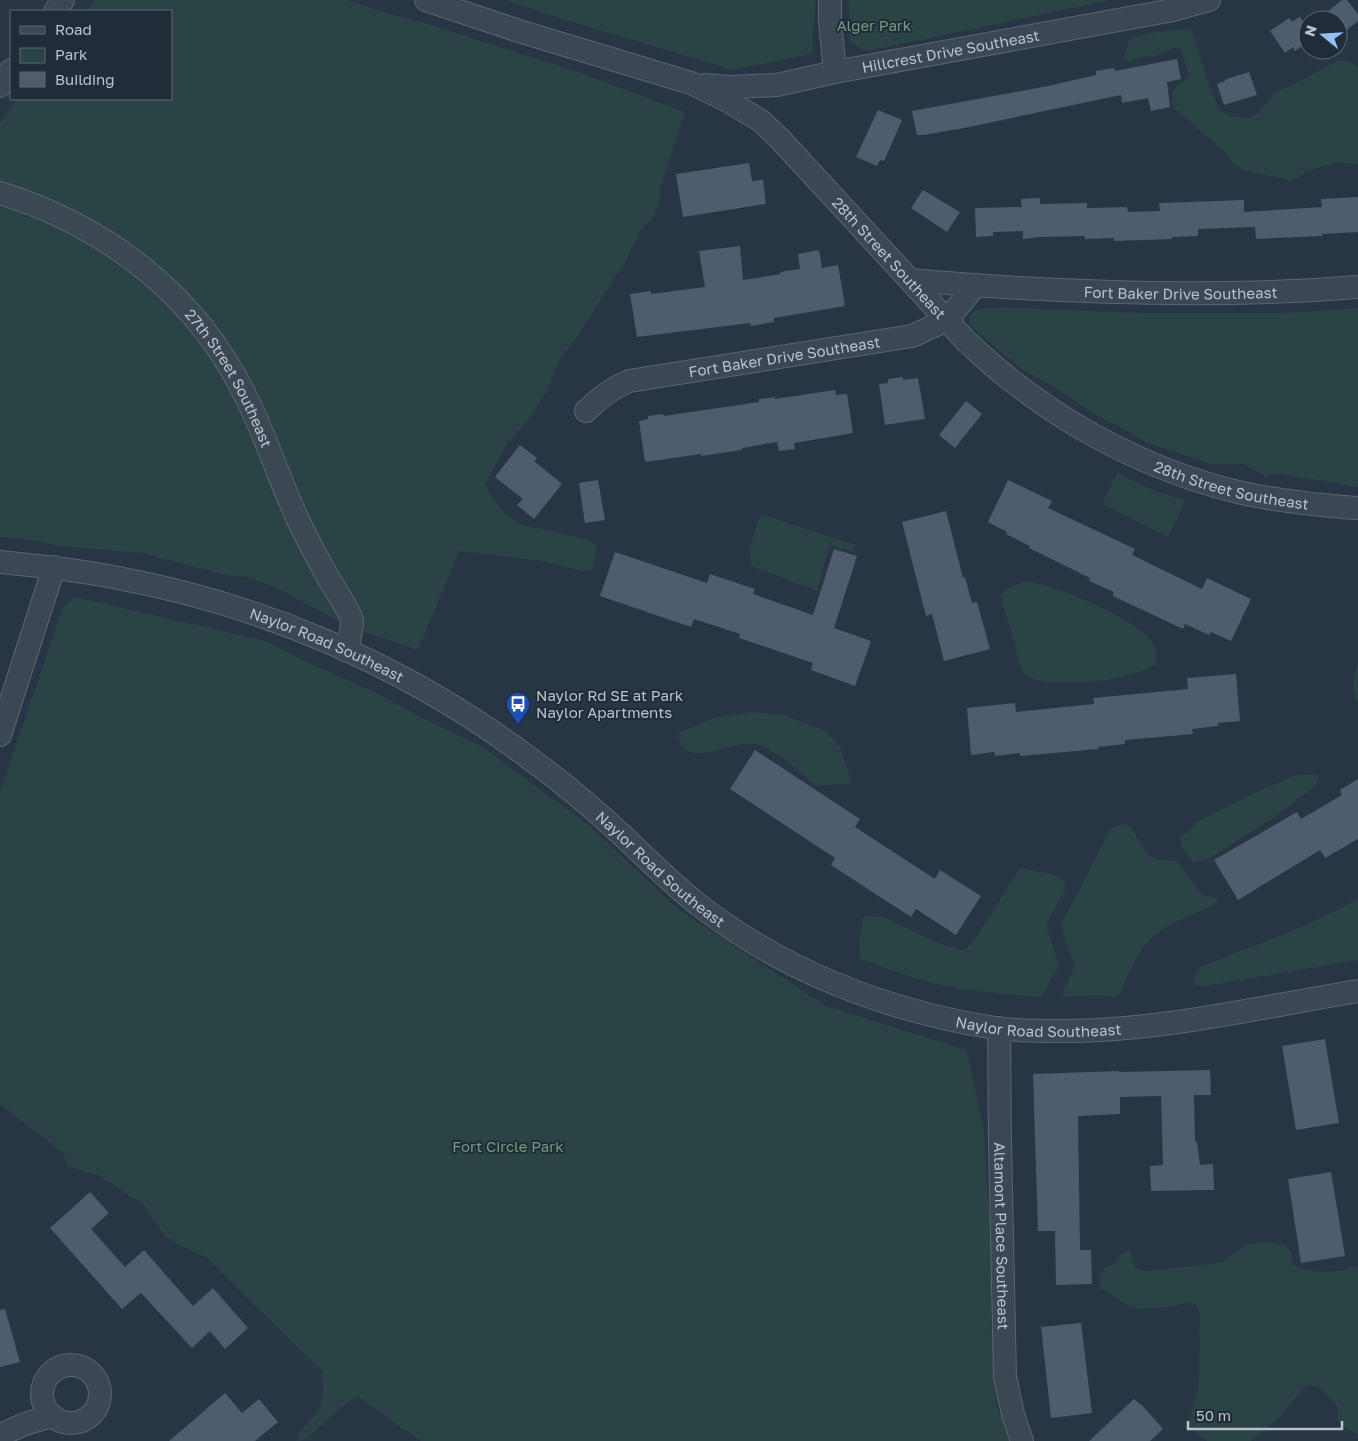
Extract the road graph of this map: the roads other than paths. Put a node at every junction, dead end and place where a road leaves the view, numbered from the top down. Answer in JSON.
{"nodes":[{"id":1,"x":426,"y":0,"type":"edge"},
{"id":2,"x":830,"y":0,"type":"edge"},
{"id":3,"x":1208,"y":0,"type":"edge"},
{"id":4,"x":10,"y":71,"type":"edge"},
{"id":5,"x":835,"y":72,"type":"junction"},
{"id":6,"x":691,"y":83,"type":"junction"},
{"id":7,"x":777,"y":85,"type":"junction"},
{"id":8,"x":0,"y":86,"type":"edge"},
{"id":9,"x":779,"y":138,"type":"junction"},
{"id":10,"x":0,"y":193,"type":"edge"},
{"id":11,"x":910,"y":280,"type":"junction"},
{"id":12,"x":975,"y":286,"type":"junction"},
{"id":13,"x":1358,"y":286,"type":"edge"},
{"id":14,"x":947,"y":320,"type":"junction"},
{"id":15,"x":586,"y":412,"type":"dead end"},
{"id":16,"x":1355,"y":508,"type":"dead end"},
{"id":17,"x":0,"y":562,"type":"edge"},
{"id":18,"x":54,"y":568,"type":"junction"},
{"id":19,"x":347,"y":651,"type":"junction"},
{"id":20,"x":0,"y":735,"type":"edge"},
{"id":21,"x":1358,"y":991,"type":"edge"},
{"id":22,"x":999,"y":1028,"type":"junction"},
{"id":23,"x":52,"y":1416,"type":"dead end"},
{"id":24,"x":0,"y":1435,"type":"edge"},
{"id":25,"x":1022,"y":1441,"type":"edge"}],
"edges":[{"from":1,"to":6,"type":"street","name":"28th Street Southeast"},
{"from":2,"to":5,"type":"street"},
{"from":3,"to":5,"type":"street","name":"Hillcrest Drive Southeast"},
{"from":4,"to":8,"type":"street"},
{"from":5,"to":7,"type":"street","name":"Hillcrest Drive Southeast"},
{"from":6,"to":7,"type":"street","name":"Hillcrest Drive Southeast"},
{"from":6,"to":9,"type":"street","name":"28th Street Southeast"},
{"from":7,"to":9,"type":"street"},
{"from":9,"to":11,"type":"street","name":"28th Street Southeast"},
{"from":10,"to":19,"type":"street","name":"27th Street Southeast"},
{"from":11,"to":12,"type":"street","name":"Fort Baker Drive Southeast"},
{"from":11,"to":14,"type":"street","name":"28th Street Southeast"},
{"from":12,"to":13,"type":"street","name":"Fort Baker Drive Southeast"},
{"from":12,"to":14,"type":"street","name":"Fort Baker Drive Southeast"},
{"from":14,"to":15,"type":"street","name":"Fort Baker Drive Southeast"},
{"from":14,"to":16,"type":"street","name":"28th Street Southeast"},
{"from":17,"to":18,"type":"street","name":"Naylor Road Southeast"},
{"from":18,"to":19,"type":"street","name":"Naylor Road Southeast"},
{"from":18,"to":20,"type":"street"},
{"from":19,"to":22,"type":"street","name":"Naylor Road Southeast"},
{"from":21,"to":22,"type":"street","name":"Naylor Road Southeast"},
{"from":22,"to":25,"type":"street","name":"Altamont Place Southeast"},
{"from":23,"to":24,"type":"street"}]}
